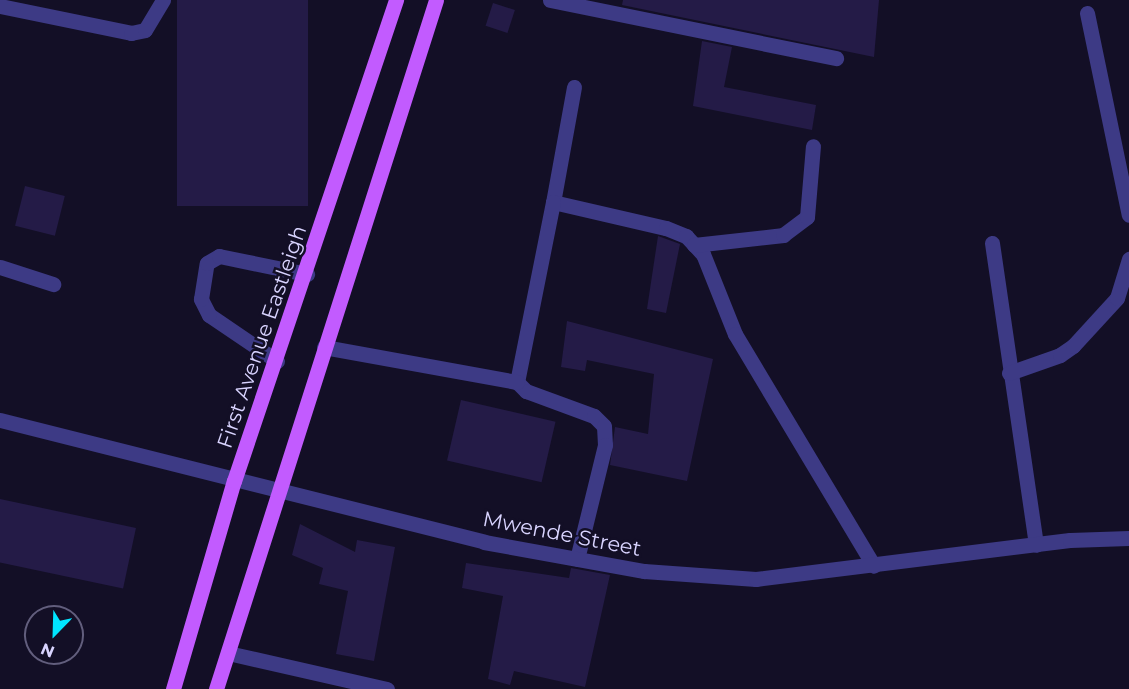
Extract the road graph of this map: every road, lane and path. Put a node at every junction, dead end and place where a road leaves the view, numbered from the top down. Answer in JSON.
{"nodes":[{"id":1,"x":163,"y":0,"type":"edge"},
{"id":2,"x":396,"y":0,"type":"edge"},
{"id":3,"x":436,"y":0,"type":"edge"},
{"id":4,"x":550,"y":0,"type":"edge"},
{"id":5,"x":0,"y":6,"type":"edge"},
{"id":6,"x":1087,"y":13,"type":"dead end"},
{"id":7,"x":836,"y":58,"type":"dead end"},
{"id":8,"x":574,"y":87,"type":"dead end"},
{"id":9,"x":813,"y":146,"type":"dead end"},
{"id":10,"x":553,"y":202,"type":"junction"},
{"id":11,"x":1129,"y":215,"type":"edge"},
{"id":12,"x":992,"y":243,"type":"dead end"},
{"id":13,"x":694,"y":245,"type":"junction"},
{"id":14,"x":1129,"y":259,"type":"edge"},
{"id":15,"x":0,"y":267,"type":"edge"},
{"id":16,"x":307,"y":274,"type":"junction"},
{"id":17,"x":53,"y":284,"type":"dead end"},
{"id":18,"x":324,"y":347,"type":"junction"},
{"id":19,"x":277,"y":361,"type":"junction"},
{"id":20,"x":1009,"y":373,"type":"junction"},
{"id":21,"x":517,"y":382,"type":"junction"},
{"id":22,"x":0,"y":420,"type":"edge"},
{"id":23,"x":234,"y":481,"type":"junction"},
{"id":24,"x":277,"y":493,"type":"junction"},
{"id":25,"x":1129,"y":538,"type":"edge"},
{"id":26,"x":1036,"y":545,"type":"junction"},
{"id":27,"x":577,"y":559,"type":"junction"},
{"id":28,"x":874,"y":566,"type":"junction"},
{"id":29,"x":228,"y":653,"type":"junction"},
{"id":30,"x":173,"y":689,"type":"edge"},
{"id":31,"x":216,"y":689,"type":"edge"},
{"id":32,"x":387,"y":689,"type":"edge"}],
"edges":[{"from":1,"to":5,"type":"street"},
{"from":2,"to":16,"type":"main road","name":"First Avenue Eastleigh"},
{"from":3,"to":18,"type":"main road"},
{"from":4,"to":7,"type":"street"},
{"from":6,"to":11,"type":"street"},
{"from":8,"to":10,"type":"street"},
{"from":9,"to":13,"type":"street"},
{"from":10,"to":13,"type":"street"},
{"from":10,"to":21,"type":"street"},
{"from":12,"to":20,"type":"street"},
{"from":13,"to":28,"type":"street"},
{"from":14,"to":20,"type":"street"},
{"from":15,"to":17,"type":"street"},
{"from":16,"to":19,"type":"main road","name":"First Avenue Eastleigh"},
{"from":16,"to":19,"type":"street"},
{"from":18,"to":21,"type":"street"},
{"from":18,"to":24,"type":"main road"},
{"from":19,"to":23,"type":"main road","name":"First Avenue Eastleigh"},
{"from":20,"to":26,"type":"street"},
{"from":21,"to":27,"type":"street"},
{"from":22,"to":23,"type":"street","name":"Mwende Street"},
{"from":23,"to":24,"type":"street","name":"Mwende Street"},
{"from":23,"to":30,"type":"main road","name":"First Avenue Eastleigh"},
{"from":24,"to":27,"type":"street","name":"Mwende Street"},
{"from":24,"to":29,"type":"main road"},
{"from":25,"to":26,"type":"street","name":"Mwende Street"},
{"from":26,"to":28,"type":"street","name":"Mwende Street"},
{"from":27,"to":28,"type":"street","name":"Mwende Street"},
{"from":29,"to":31,"type":"main road"},
{"from":29,"to":32,"type":"street"}]}
